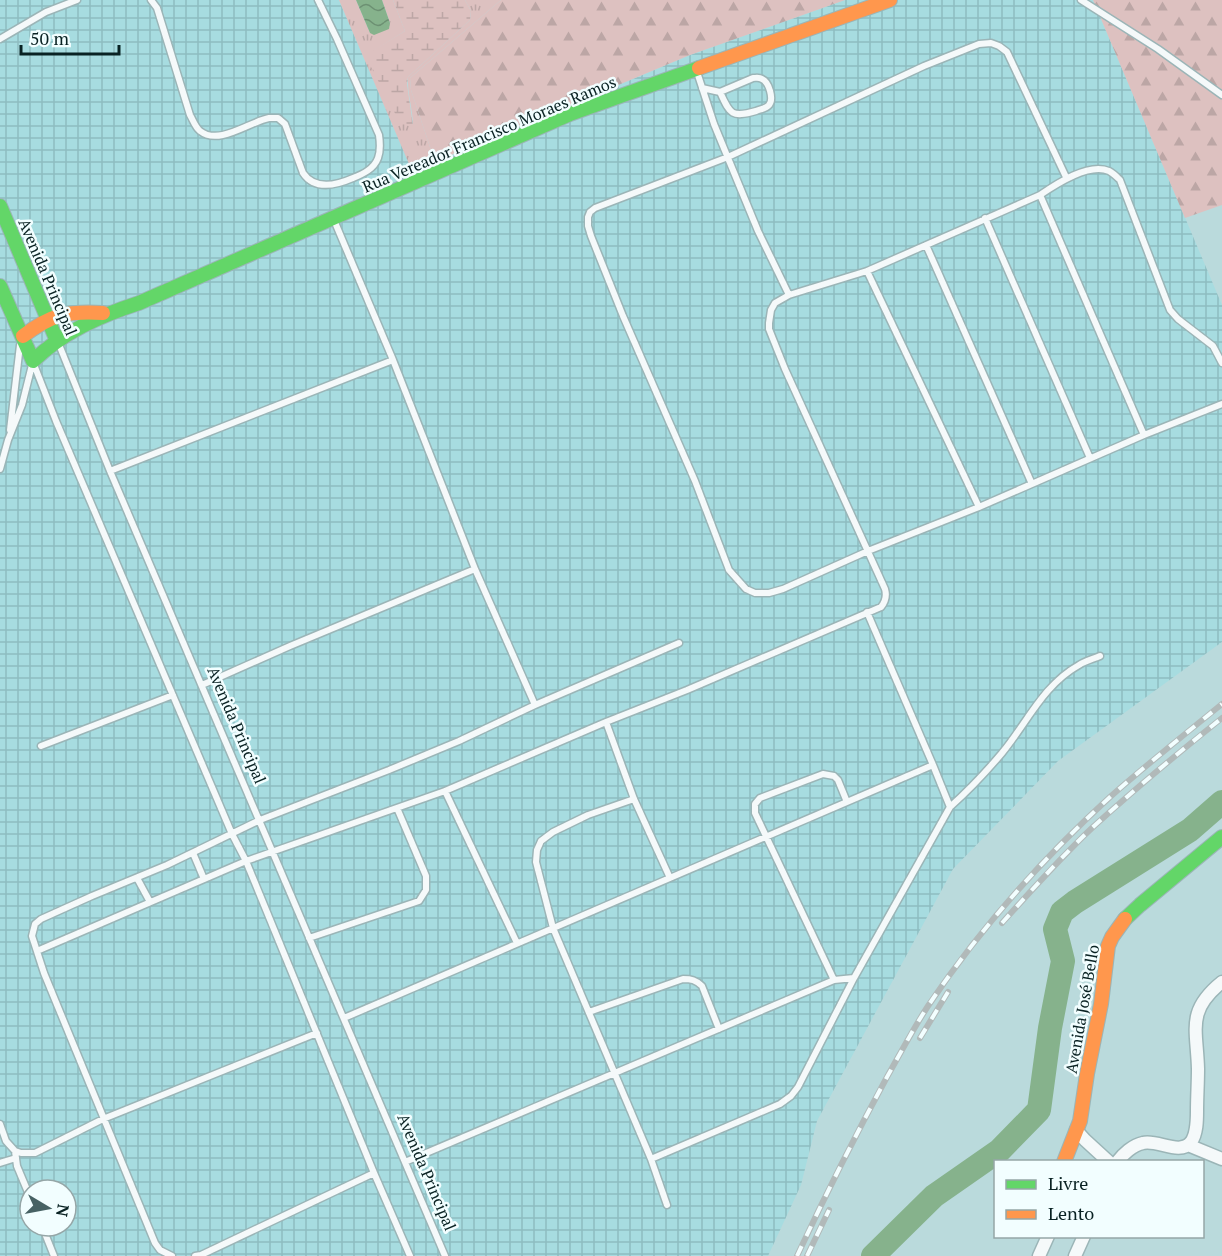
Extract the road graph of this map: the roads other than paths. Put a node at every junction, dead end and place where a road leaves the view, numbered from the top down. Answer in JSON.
{"nodes":[{"id":1,"x":77,"y":0,"type":"edge"},
{"id":2,"x":151,"y":0,"type":"edge"},
{"id":3,"x":318,"y":0,"type":"edge"},
{"id":4,"x":890,"y":0,"type":"edge"},
{"id":5,"x":1081,"y":0,"type":"edge"},
{"id":6,"x":0,"y":39,"type":"edge"},
{"id":7,"x":696,"y":69,"type":"junction"},
{"id":8,"x":702,"y":88,"type":"junction"},
{"id":9,"x":720,"y":92,"type":"junction"},
{"id":10,"x":1222,"y":95,"type":"edge"},
{"id":11,"x":728,"y":157,"type":"junction"},
{"id":12,"x":1066,"y":177,"type":"junction"},
{"id":13,"x":1040,"y":195,"type":"junction"},
{"id":14,"x":0,"y":206,"type":"edge"},
{"id":15,"x":985,"y":218,"type":"junction"},
{"id":16,"x":333,"y":219,"type":"junction"},
{"id":17,"x":926,"y":245,"type":"junction"},
{"id":18,"x":867,"y":271,"type":"junction"},
{"id":19,"x":0,"y":287,"type":"edge"},
{"id":20,"x":789,"y":295,"type":"junction"},
{"id":21,"x":108,"y":313,"type":"junction"},
{"id":22,"x":48,"y":319,"type":"junction"},
{"id":23,"x":23,"y":336,"type":"junction"},
{"id":24,"x":57,"y":341,"type":"junction"},
{"id":25,"x":393,"y":360,"type":"junction"},
{"id":26,"x":33,"y":361,"type":"junction"},
{"id":27,"x":1222,"y":363,"type":"edge"},
{"id":28,"x":1222,"y":404,"type":"edge"},
{"id":29,"x":1144,"y":435,"type":"junction"},
{"id":30,"x":8,"y":440,"type":"junction"},
{"id":31,"x":1090,"y":459,"type":"junction"},
{"id":32,"x":0,"y":469,"type":"edge"},
{"id":33,"x":110,"y":471,"type":"junction"},
{"id":34,"x":1032,"y":484,"type":"junction"},
{"id":35,"x":979,"y":507,"type":"junction"},
{"id":36,"x":868,"y":551,"type":"junction"},
{"id":37,"x":475,"y":569,"type":"junction"},
{"id":38,"x":867,"y":612,"type":"junction"},
{"id":39,"x":680,"y":643,"type":"dead end"},
{"id":40,"x":1100,"y":656,"type":"dead end"},
{"id":41,"x":202,"y":685,"type":"junction"},
{"id":42,"x":173,"y":695,"type":"junction"},
{"id":43,"x":535,"y":705,"type":"junction"},
{"id":44,"x":606,"y":722,"type":"junction"},
{"id":45,"x":41,"y":746,"type":"dead end"},
{"id":46,"x":933,"y":765,"type":"junction"},
{"id":47,"x":445,"y":791,"type":"junction"},
{"id":48,"x":634,"y":799,"type":"junction"},
{"id":49,"x":847,"y":802,"type":"junction"},
{"id":50,"x":950,"y":807,"type":"junction"},
{"id":51,"x":397,"y":808,"type":"junction"},
{"id":52,"x":260,"y":820,"type":"junction"},
{"id":53,"x":232,"y":834,"type":"junction"},
{"id":54,"x":766,"y":837,"type":"junction"},
{"id":55,"x":1222,"y":837,"type":"edge"},
{"id":56,"x":193,"y":853,"type":"junction"},
{"id":57,"x":272,"y":853,"type":"junction"},
{"id":58,"x":246,"y":861,"type":"junction"},
{"id":59,"x":137,"y":878,"type":"junction"},
{"id":60,"x":670,"y":878,"type":"junction"},
{"id":61,"x":204,"y":879,"type":"junction"},
{"id":62,"x":150,"y":902,"type":"junction"},
{"id":63,"x":553,"y":928,"type":"junction"},
{"id":64,"x":309,"y":938,"type":"junction"},
{"id":65,"x":518,"y":944,"type":"junction"},
{"id":66,"x":37,"y":951,"type":"junction"},
{"id":67,"x":854,"y":978,"type":"junction"},
{"id":68,"x":834,"y":980,"type":"junction"},
{"id":69,"x":1222,"y":982,"type":"edge"},
{"id":70,"x":589,"y":1012,"type":"junction"},
{"id":71,"x":344,"y":1018,"type":"junction"},
{"id":72,"x":719,"y":1029,"type":"junction"},
{"id":73,"x":317,"y":1033,"type":"junction"},
{"id":74,"x":615,"y":1073,"type":"junction"},
{"id":75,"x":103,"y":1119,"type":"junction"},
{"id":76,"x":0,"y":1124,"type":"edge"},
{"id":77,"x":1076,"y":1130,"type":"junction"},
{"id":78,"x":1188,"y":1145,"type":"junction"},
{"id":79,"x":15,"y":1151,"type":"junction"},
{"id":80,"x":16,"y":1158,"type":"junction"},
{"id":81,"x":651,"y":1159,"type":"junction"},
{"id":82,"x":1222,"y":1159,"type":"edge"},
{"id":83,"x":1064,"y":1160,"type":"edge"},
{"id":84,"x":1108,"y":1160,"type":"edge"},
{"id":85,"x":1118,"y":1160,"type":"edge"},
{"id":86,"x":405,"y":1162,"type":"junction"},
{"id":87,"x":0,"y":1163,"type":"edge"},
{"id":88,"x":374,"y":1173,"type":"junction"},
{"id":89,"x":23,"y":1178,"type":"edge"},
{"id":90,"x":667,"y":1205,"type":"dead end"},
{"id":91,"x":47,"y":1238,"type":"edge"},
{"id":92,"x":1047,"y":1238,"type":"edge"},
{"id":93,"x":1083,"y":1238,"type":"edge"},
{"id":94,"x":54,"y":1256,"type":"edge"},
{"id":95,"x":172,"y":1256,"type":"edge"},
{"id":96,"x":195,"y":1256,"type":"edge"},
{"id":97,"x":410,"y":1256,"type":"edge"},
{"id":98,"x":445,"y":1256,"type":"edge"},
{"id":99,"x":1039,"y":1256,"type":"edge"},
{"id":100,"x":1075,"y":1256,"type":"edge"}],
"edges":[{"from":1,"to":6,"type":"lane"},
{"from":2,"to":3,"type":"lane"},
{"from":4,"to":7,"type":"street","name":"Rua Vereador Francisco Moraes Ramos"},
{"from":5,"to":10,"type":"lane"},
{"from":7,"to":8,"type":"lane"},
{"from":7,"to":16,"type":"street","name":"Rua Vereador Francisco Moraes Ramos"},
{"from":8,"to":9,"type":"lane"},
{"from":8,"to":11,"type":"lane"},
{"from":9,"to":9,"type":"lane"},
{"from":11,"to":12,"type":"lane"},
{"from":11,"to":20,"type":"lane"},
{"from":11,"to":36,"type":"lane"},
{"from":12,"to":13,"type":"lane"},
{"from":12,"to":27,"type":"lane"},
{"from":13,"to":15,"type":"lane"},
{"from":13,"to":29,"type":"lane"},
{"from":14,"to":22,"type":"street","name":"Avenida Principal"},
{"from":15,"to":17,"type":"lane"},
{"from":15,"to":31,"type":"lane"},
{"from":16,"to":21,"type":"street","name":"Rua Vereador Francisco Moraes Ramos"},
{"from":16,"to":25,"type":"lane"},
{"from":17,"to":18,"type":"lane"},
{"from":17,"to":34,"type":"lane"},
{"from":18,"to":20,"type":"lane"},
{"from":18,"to":35,"type":"lane"},
{"from":19,"to":23,"type":"street"},
{"from":20,"to":36,"type":"lane"},
{"from":21,"to":22,"type":"street"},
{"from":21,"to":24,"type":"street"},
{"from":22,"to":23,"type":"street"},
{"from":22,"to":24,"type":"street","name":"Avenida Principal"},
{"from":23,"to":26,"type":"street"},
{"from":23,"to":30,"type":"lane"},
{"from":24,"to":26,"type":"street"},
{"from":24,"to":33,"type":"lane","name":"Avenida Principal"},
{"from":25,"to":33,"type":"lane"},
{"from":25,"to":37,"type":"lane"},
{"from":26,"to":30,"type":"lane"},
{"from":26,"to":42,"type":"lane"},
{"from":28,"to":29,"type":"lane"},
{"from":29,"to":31,"type":"lane"},
{"from":30,"to":32,"type":"lane"},
{"from":31,"to":34,"type":"lane"},
{"from":33,"to":41,"type":"lane","name":"Avenida Principal"},
{"from":34,"to":35,"type":"lane"},
{"from":35,"to":36,"type":"lane"},
{"from":36,"to":38,"type":"lane"},
{"from":37,"to":41,"type":"lane"},
{"from":37,"to":43,"type":"lane"},
{"from":38,"to":44,"type":"lane"},
{"from":38,"to":46,"type":"lane"},
{"from":39,"to":43,"type":"lane"},
{"from":40,"to":50,"type":"lane"},
{"from":41,"to":52,"type":"lane","name":"Avenida Principal"},
{"from":42,"to":45,"type":"lane"},
{"from":42,"to":53,"type":"lane"},
{"from":43,"to":52,"type":"lane"},
{"from":44,"to":47,"type":"lane"},
{"from":44,"to":48,"type":"lane"},
{"from":46,"to":49,"type":"lane"},
{"from":46,"to":50,"type":"lane"},
{"from":47,"to":51,"type":"lane"},
{"from":47,"to":65,"type":"lane"},
{"from":48,"to":60,"type":"lane"},
{"from":48,"to":63,"type":"lane"},
{"from":49,"to":54,"type":"lane"},
{"from":49,"to":54,"type":"lane"},
{"from":50,"to":67,"type":"lane"},
{"from":51,"to":57,"type":"lane"},
{"from":51,"to":64,"type":"lane"},
{"from":52,"to":53,"type":"lane"},
{"from":52,"to":57,"type":"lane","name":"Avenida Principal"},
{"from":53,"to":56,"type":"lane"},
{"from":53,"to":58,"type":"lane"},
{"from":54,"to":60,"type":"lane"},
{"from":54,"to":68,"type":"lane"},
{"from":55,"to":77,"type":"street","name":"Avenida José Bello"},
{"from":56,"to":59,"type":"lane"},
{"from":56,"to":61,"type":"lane"},
{"from":57,"to":58,"type":"lane"},
{"from":57,"to":64,"type":"lane","name":"Avenida Principal"},
{"from":58,"to":61,"type":"lane"},
{"from":58,"to":73,"type":"lane"},
{"from":59,"to":62,"type":"lane"},
{"from":59,"to":66,"type":"lane"},
{"from":60,"to":63,"type":"lane"},
{"from":61,"to":62,"type":"lane"},
{"from":62,"to":66,"type":"lane"},
{"from":63,"to":65,"type":"lane"},
{"from":63,"to":70,"type":"lane"},
{"from":64,"to":71,"type":"lane","name":"Avenida Principal"},
{"from":65,"to":71,"type":"lane"},
{"from":66,"to":75,"type":"lane"},
{"from":67,"to":68,"type":"lane"},
{"from":67,"to":81,"type":"lane"},
{"from":68,"to":72,"type":"lane"},
{"from":69,"to":78,"type":"street"},
{"from":70,"to":72,"type":"lane"},
{"from":70,"to":74,"type":"lane"},
{"from":71,"to":86,"type":"lane","name":"Avenida Principal"},
{"from":72,"to":74,"type":"lane"},
{"from":73,"to":75,"type":"lane"},
{"from":73,"to":88,"type":"lane"},
{"from":74,"to":81,"type":"lane"},
{"from":74,"to":86,"type":"lane"},
{"from":75,"to":79,"type":"lane"},
{"from":75,"to":95,"type":"lane"},
{"from":76,"to":79,"type":"lane"},
{"from":77,"to":83,"type":"street","name":"Avenida José Bello"},
{"from":77,"to":84,"type":"street"},
{"from":78,"to":82,"type":"street"},
{"from":78,"to":85,"type":"street"},
{"from":79,"to":80,"type":"lane"},
{"from":80,"to":87,"type":"lane"},
{"from":80,"to":89,"type":"lane"},
{"from":81,"to":90,"type":"lane"},
{"from":86,"to":98,"type":"lane","name":"Avenida Principal"},
{"from":88,"to":96,"type":"lane"},
{"from":88,"to":97,"type":"lane"},
{"from":91,"to":94,"type":"lane"},
{"from":92,"to":99,"type":"street"},
{"from":93,"to":100,"type":"street"}]}
